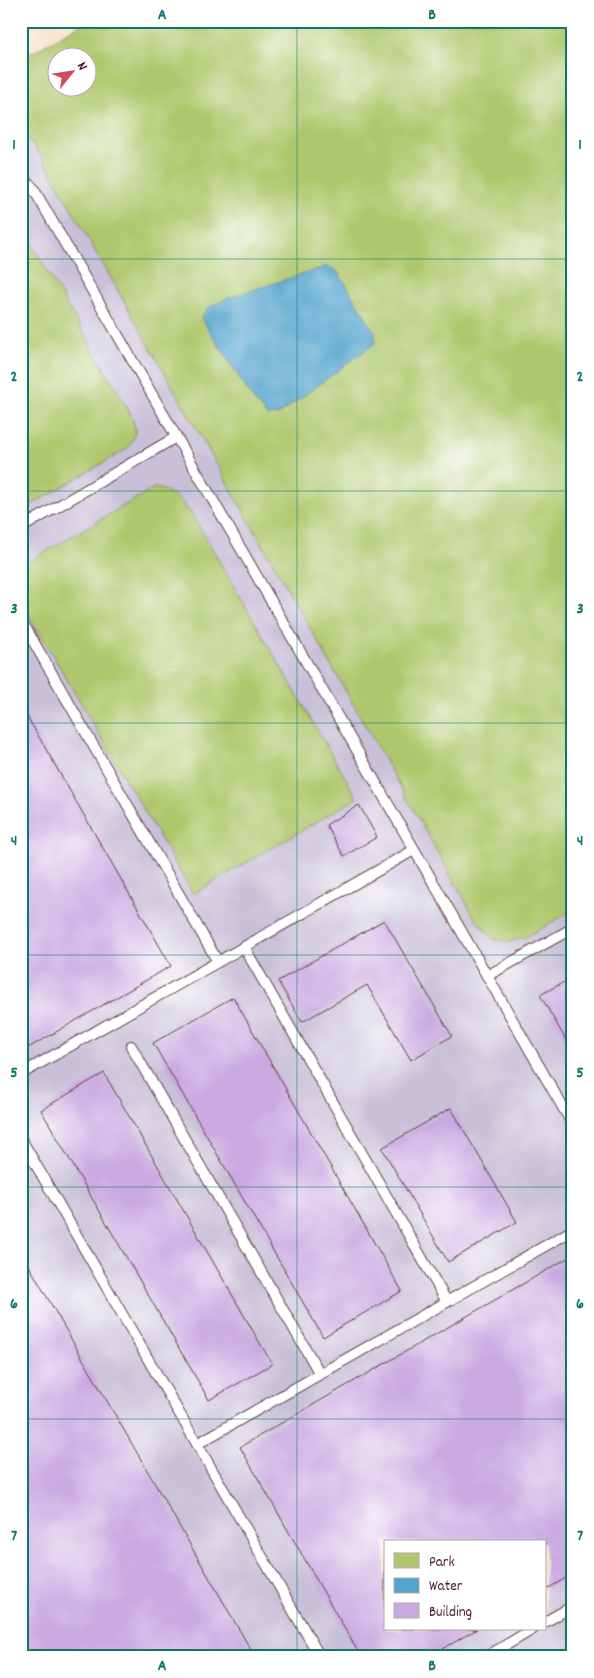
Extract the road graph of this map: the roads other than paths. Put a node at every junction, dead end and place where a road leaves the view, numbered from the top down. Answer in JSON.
{"nodes":[{"id":1,"x":21,"y":175,"type":"edge"},
{"id":2,"x":176,"y":437,"type":"junction"},
{"id":3,"x":21,"y":528,"type":"edge"},
{"id":4,"x":21,"y":620,"type":"edge"},
{"id":5,"x":414,"y":850,"type":"junction"},
{"id":6,"x":573,"y":928,"type":"edge"},
{"id":7,"x":244,"y":947,"type":"junction"},
{"id":8,"x":218,"y":962,"type":"junction"},
{"id":9,"x":487,"y":976,"type":"junction"},
{"id":10,"x":131,"y":1046,"type":"dead end"},
{"id":11,"x":21,"y":1074,"type":"edge"},
{"id":12,"x":573,"y":1124,"type":"edge"},
{"id":13,"x":21,"y":1139,"type":"edge"},
{"id":14,"x":573,"y":1230,"type":"edge"},
{"id":15,"x":447,"y":1302,"type":"junction"},
{"id":16,"x":320,"y":1374,"type":"junction"},
{"id":17,"x":197,"y":1444,"type":"junction"},
{"id":18,"x":573,"y":1606,"type":"edge"},
{"id":19,"x":546,"y":1621,"type":"edge"},
{"id":20,"x":531,"y":1630,"type":"edge"},
{"id":21,"x":320,"y":1657,"type":"edge"},
{"id":22,"x":486,"y":1657,"type":"edge"}],
"edges":[{"from":1,"to":2,"type":"lane"},
{"from":2,"to":3,"type":"lane"},
{"from":2,"to":5,"type":"lane"},
{"from":4,"to":8,"type":"lane"},
{"from":5,"to":7,"type":"lane"},
{"from":5,"to":9,"type":"lane"},
{"from":6,"to":9,"type":"lane"},
{"from":7,"to":8,"type":"lane"},
{"from":7,"to":15,"type":"lane"},
{"from":8,"to":11,"type":"lane"},
{"from":9,"to":12,"type":"lane"},
{"from":10,"to":16,"type":"lane"},
{"from":13,"to":17,"type":"lane"},
{"from":14,"to":15,"type":"lane"},
{"from":15,"to":16,"type":"lane"},
{"from":16,"to":17,"type":"lane"},
{"from":17,"to":21,"type":"lane"},
{"from":18,"to":19,"type":"lane"},
{"from":20,"to":22,"type":"lane"}]}
